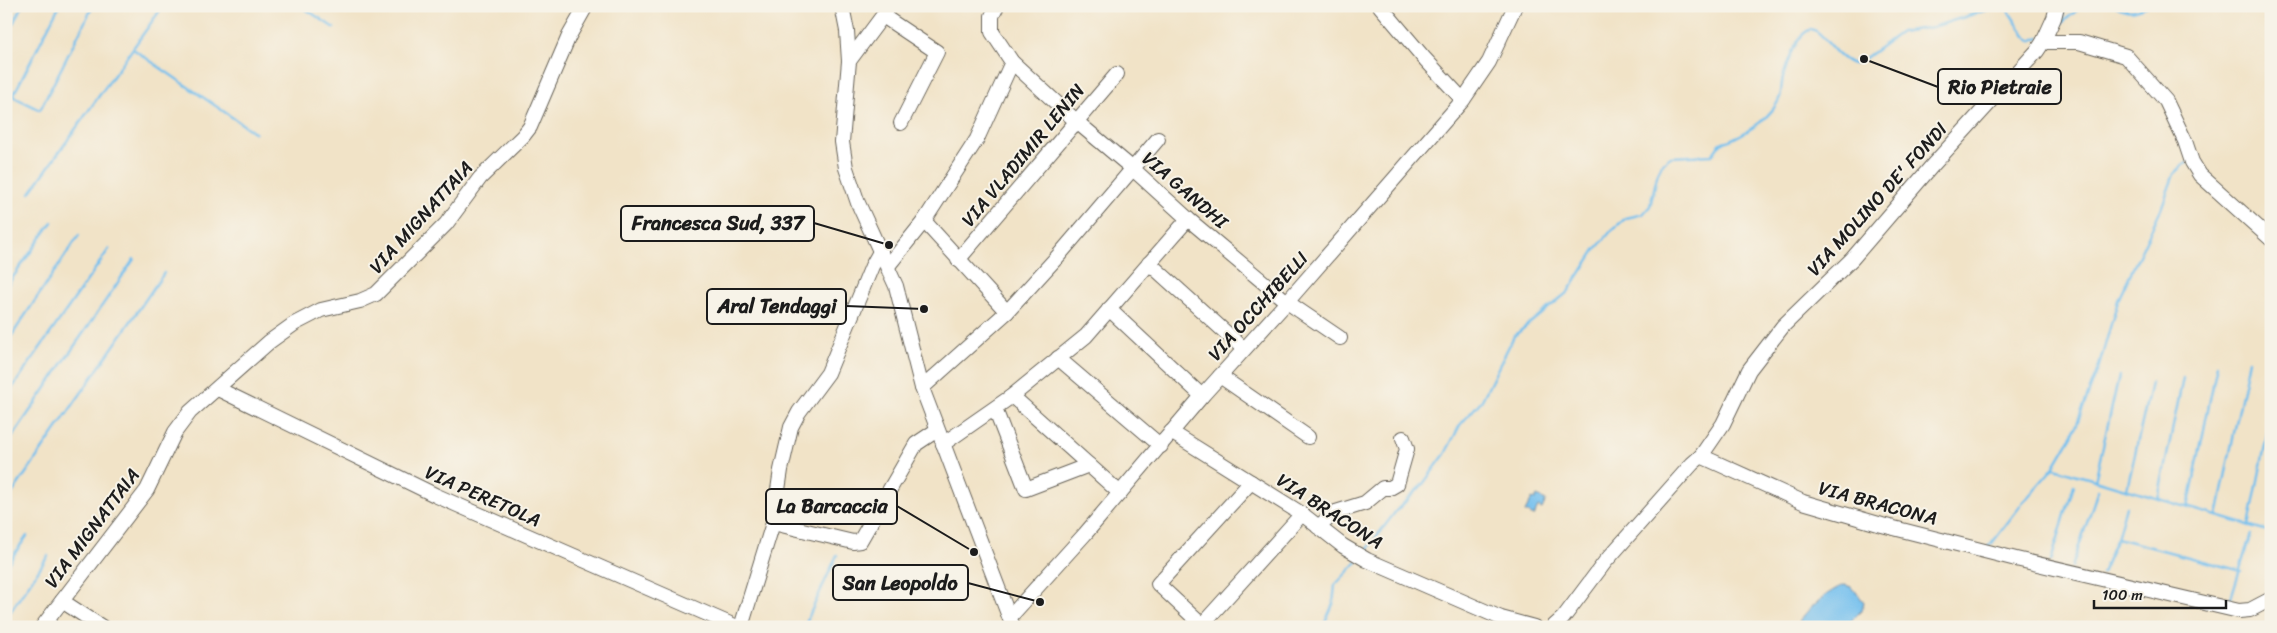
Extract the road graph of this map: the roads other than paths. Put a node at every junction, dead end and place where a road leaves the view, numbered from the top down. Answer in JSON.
{"nodes":[{"id":1,"x":586,"y":6,"type":"edge"},
{"id":2,"x":842,"y":6,"type":"edge"},
{"id":3,"x":997,"y":6,"type":"edge"},
{"id":4,"x":1380,"y":6,"type":"edge"},
{"id":5,"x":1516,"y":6,"type":"edge"},
{"id":6,"x":2057,"y":6,"type":"edge"},
{"id":7,"x":886,"y":11,"type":"edge"},
{"id":8,"x":2043,"y":42,"type":"junction"},
{"id":9,"x":850,"y":61,"type":"junction"},
{"id":10,"x":1012,"y":62,"type":"junction"},
{"id":11,"x":1117,"y":74,"type":"dead end"},
{"id":12,"x":1463,"y":100,"type":"junction"},
{"id":13,"x":1077,"y":122,"type":"junction"},
{"id":14,"x":901,"y":123,"type":"dead end"},
{"id":15,"x":1158,"y":139,"type":"dead end"},
{"id":16,"x":1133,"y":169,"type":"junction"},
{"id":17,"x":1188,"y":219,"type":"junction"},
{"id":18,"x":924,"y":222,"type":"junction"},
{"id":19,"x":2271,"y":240,"type":"edge"},
{"id":20,"x":881,"y":250,"type":"junction"},
{"id":21,"x":958,"y":260,"type":"junction"},
{"id":22,"x":1150,"y":263,"type":"junction"},
{"id":23,"x":888,"y":266,"type":"junction"},
{"id":24,"x":1287,"y":302,"type":"junction"},
{"id":25,"x":1109,"y":309,"type":"junction"},
{"id":26,"x":1007,"y":312,"type":"junction"},
{"id":27,"x":1340,"y":338,"type":"dead end"},
{"id":28,"x":1244,"y":349,"type":"junction"},
{"id":29,"x":1058,"y":358,"type":"junction"},
{"id":30,"x":1220,"y":376,"type":"junction"},
{"id":31,"x":922,"y":388,"type":"junction"},
{"id":32,"x":218,"y":389,"type":"junction"},
{"id":33,"x":1012,"y":396,"type":"junction"},
{"id":34,"x":1202,"y":396,"type":"junction"},
{"id":35,"x":996,"y":409,"type":"junction"},
{"id":36,"x":937,"y":430,"type":"junction"},
{"id":37,"x":1171,"y":432,"type":"junction"},
{"id":38,"x":1308,"y":437,"type":"dead end"},
{"id":39,"x":1403,"y":438,"type":"dead end"},
{"id":40,"x":942,"y":444,"type":"junction"},
{"id":41,"x":1160,"y":446,"type":"junction"},
{"id":42,"x":1701,"y":456,"type":"junction"},
{"id":43,"x":1089,"y":465,"type":"junction"},
{"id":44,"x":1251,"y":482,"type":"junction"},
{"id":45,"x":1120,"y":494,"type":"junction"},
{"id":46,"x":1302,"y":514,"type":"junction"},
{"id":47,"x":773,"y":523,"type":"junction"},
{"id":48,"x":1318,"y":528,"type":"junction"},
{"id":49,"x":2271,"y":599,"type":"edge"},
{"id":50,"x":62,"y":600,"type":"junction"},
{"id":51,"x":1011,"y":624,"type":"edge"},
{"id":52,"x":1202,"y":626,"type":"edge"},
{"id":53,"x":42,"y":627,"type":"edge"},
{"id":54,"x":102,"y":627,"type":"edge"},
{"id":55,"x":737,"y":627,"type":"edge"},
{"id":56,"x":741,"y":627,"type":"edge"},
{"id":57,"x":1534,"y":627,"type":"edge"},
{"id":58,"x":1553,"y":627,"type":"edge"}],
"edges":[{"from":1,"to":32,"type":"street","name":"VIA MIGNATTAIA"},
{"from":2,"to":9,"type":"street"},
{"from":3,"to":10,"type":"street","name":"VIA GANDHI"},
{"from":4,"to":12,"type":"street"},
{"from":5,"to":12,"type":"street","name":"VIA OCCHIBELLI"},
{"from":6,"to":8,"type":"street","name":"VIA MOLINO DE' FONDI"},
{"from":7,"to":9,"type":"street"},
{"from":7,"to":14,"type":"street"},
{"from":8,"to":19,"type":"street"},
{"from":8,"to":42,"type":"street","name":"VIA MOLINO DE' FONDI"},
{"from":9,"to":20,"type":"street"},
{"from":10,"to":13,"type":"street","name":"VIA GANDHI"},
{"from":10,"to":18,"type":"street"},
{"from":11,"to":13,"type":"street","name":"VIA VLADIMIR LENIN"},
{"from":12,"to":24,"type":"street","name":"VIA OCCHIBELLI"},
{"from":13,"to":16,"type":"street","name":"VIA GANDHI"},
{"from":13,"to":21,"type":"street","name":"VIA VLADIMIR LENIN"},
{"from":15,"to":16,"type":"street"},
{"from":16,"to":17,"type":"street","name":"VIA GANDHI"},
{"from":16,"to":26,"type":"street"},
{"from":17,"to":22,"type":"street"},
{"from":17,"to":24,"type":"street","name":"VIA GANDHI"},
{"from":18,"to":21,"type":"street"},
{"from":18,"to":23,"type":"street"},
{"from":20,"to":23,"type":"street"},
{"from":20,"to":47,"type":"street"},
{"from":21,"to":26,"type":"street"},
{"from":22,"to":25,"type":"street"},
{"from":22,"to":28,"type":"street"},
{"from":23,"to":31,"type":"street"},
{"from":24,"to":27,"type":"street","name":"VIA GANDHI"},
{"from":24,"to":28,"type":"street","name":"VIA OCCHIBELLI"},
{"from":25,"to":29,"type":"street"},
{"from":25,"to":34,"type":"street"},
{"from":26,"to":31,"type":"street"},
{"from":28,"to":30,"type":"street","name":"VIA OCCHIBELLI"},
{"from":29,"to":33,"type":"street"},
{"from":29,"to":41,"type":"street"},
{"from":30,"to":34,"type":"street","name":"VIA OCCHIBELLI"},
{"from":30,"to":38,"type":"street"},
{"from":31,"to":36,"type":"street"},
{"from":32,"to":50,"type":"street","name":"VIA MIGNATTAIA"},
{"from":32,"to":55,"type":"street","name":"VIA PERETOLA"},
{"from":33,"to":35,"type":"street"},
{"from":33,"to":43,"type":"street"},
{"from":34,"to":37,"type":"street","name":"VIA OCCHIBELLI"},
{"from":35,"to":40,"type":"street"},
{"from":35,"to":43,"type":"street"},
{"from":36,"to":40,"type":"street"},
{"from":36,"to":47,"type":"street"},
{"from":37,"to":41,"type":"street","name":"VIA OCCHIBELLI"},
{"from":37,"to":44,"type":"street","name":"VIA BRACONA"},
{"from":39,"to":48,"type":"street"},
{"from":40,"to":51,"type":"street"},
{"from":41,"to":45,"type":"street","name":"VIA OCCHIBELLI"},
{"from":42,"to":49,"type":"street","name":"VIA BRACONA"},
{"from":42,"to":58,"type":"street"},
{"from":43,"to":45,"type":"street"},
{"from":44,"to":46,"type":"street","name":"VIA BRACONA"},
{"from":44,"to":52,"type":"street"},
{"from":45,"to":51,"type":"street","name":"VIA OCCHIBELLI"},
{"from":46,"to":48,"type":"street","name":"VIA BRACONA"},
{"from":46,"to":52,"type":"street"},
{"from":47,"to":56,"type":"street"},
{"from":48,"to":57,"type":"street","name":"VIA BRACONA"},
{"from":50,"to":53,"type":"street","name":"VIA MIGNATTAIA"},
{"from":50,"to":54,"type":"street"}]}
